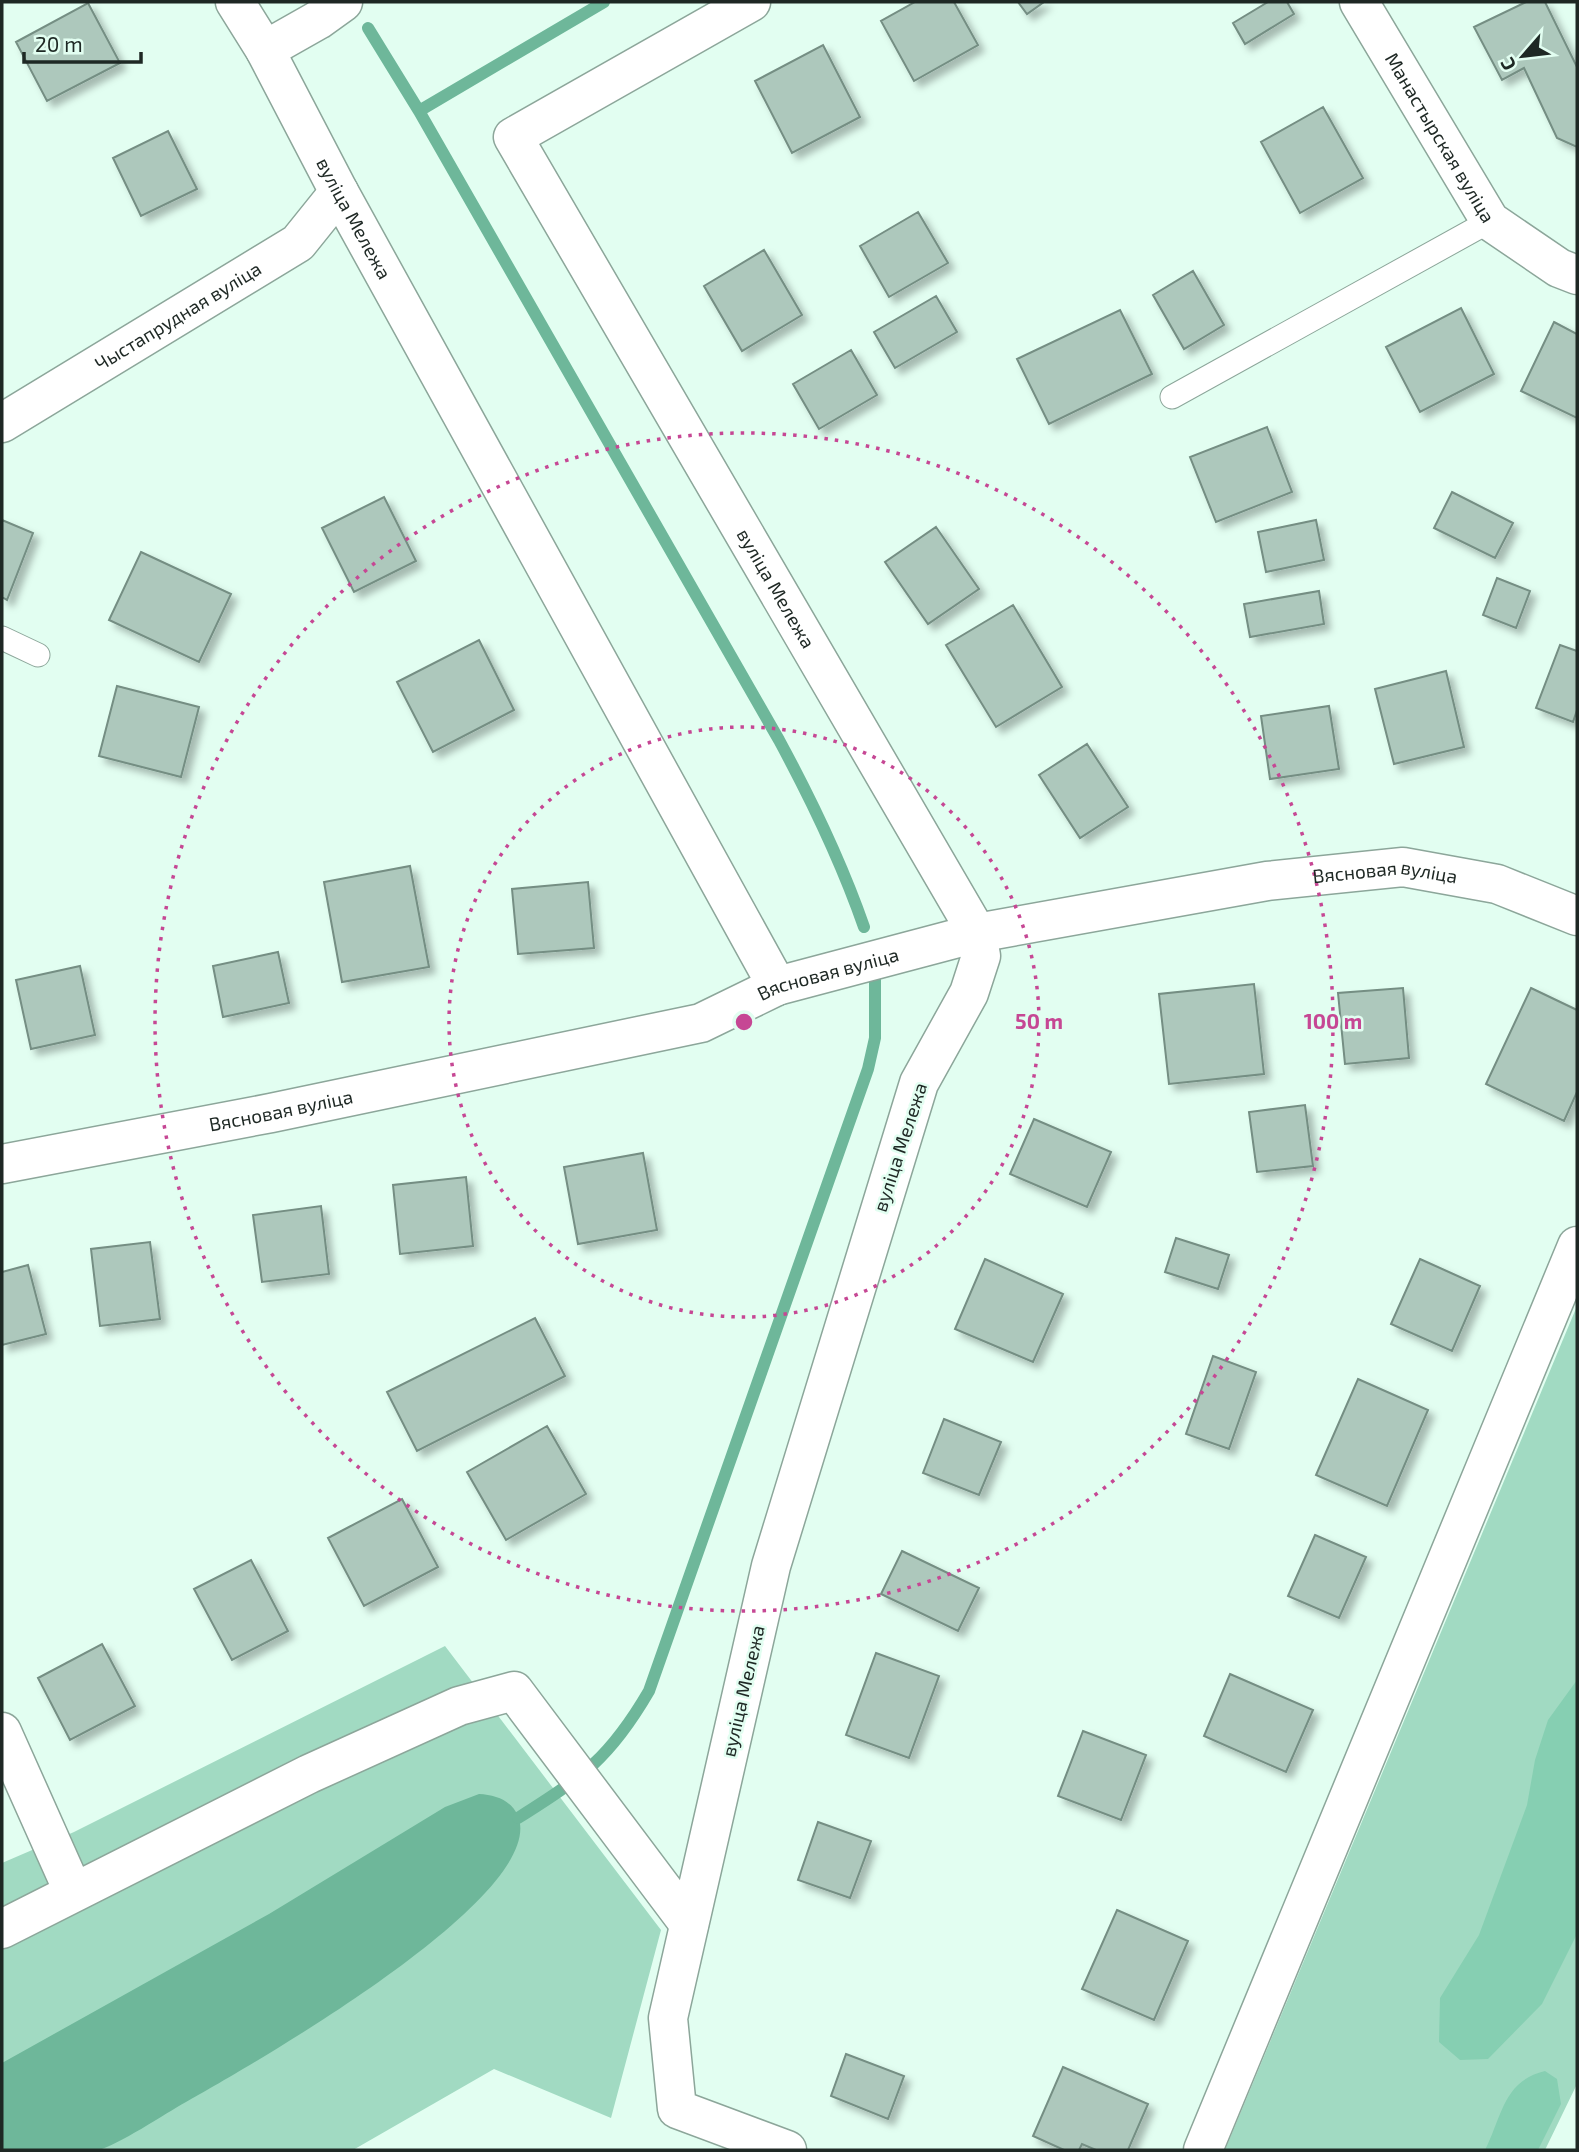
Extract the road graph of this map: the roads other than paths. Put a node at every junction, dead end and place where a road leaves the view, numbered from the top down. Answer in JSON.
{"nodes":[{"id":1,"x":235,"y":2,"type":"edge"},
{"id":2,"x":751,"y":2,"type":"edge"},
{"id":3,"x":1359,"y":2,"type":"edge"},
{"id":4,"x":331,"y":11,"type":"edge"},
{"id":5,"x":265,"y":50,"type":"junction"},
{"id":6,"x":339,"y":192,"type":"junction"},
{"id":7,"x":1490,"y":221,"type":"junction"},
{"id":8,"x":1577,"y":275,"type":"edge"},
{"id":9,"x":1172,"y":397,"type":"dead end"},
{"id":10,"x":2,"y":423,"type":"edge"},
{"id":11,"x":2,"y":638,"type":"edge"},
{"id":12,"x":38,"y":655,"type":"dead end"},
{"id":13,"x":1577,"y":916,"type":"edge"},
{"id":14,"x":977,"y":933,"type":"junction"},
{"id":15,"x":777,"y":986,"type":"junction"},
{"id":16,"x":2,"y":1164,"type":"edge"},
{"id":17,"x":1577,"y":1246,"type":"edge"},
{"id":18,"x":2,"y":1732,"type":"edge"},
{"id":19,"x":73,"y":1891,"type":"junction"},
{"id":20,"x":689,"y":1924,"type":"junction"},
{"id":21,"x":2,"y":1929,"type":"edge"},
{"id":22,"x":787,"y":2150,"type":"edge"},
{"id":23,"x":1203,"y":2150,"type":"edge"}],
"edges":[{"from":1,"to":5,"type":"street","name":"вуліца Мележа"},
{"from":2,"to":14,"type":"street","name":"вуліца Мележа"},
{"from":3,"to":7,"type":"street","name":"Манастырская вуліца"},
{"from":4,"to":5,"type":"street"},
{"from":5,"to":6,"type":"street","name":"вуліца Мележа"},
{"from":6,"to":10,"type":"street","name":"Чыстапрудная вуліца"},
{"from":6,"to":15,"type":"street","name":"вуліца Мележа"},
{"from":7,"to":8,"type":"street","name":"Манастырская вуліца"},
{"from":7,"to":9,"type":"lane"},
{"from":11,"to":12,"type":"lane"},
{"from":13,"to":14,"type":"street","name":"Вясновая вуліца"},
{"from":14,"to":15,"type":"street","name":"Вясновая вуліца"},
{"from":14,"to":20,"type":"street","name":"вуліца Мележа"},
{"from":15,"to":16,"type":"street","name":"Вясновая вуліца"},
{"from":17,"to":23,"type":"street"},
{"from":18,"to":19,"type":"street"},
{"from":19,"to":20,"type":"street"},
{"from":19,"to":21,"type":"street"},
{"from":20,"to":22,"type":"street","name":"вуліца Мележа"}]}
